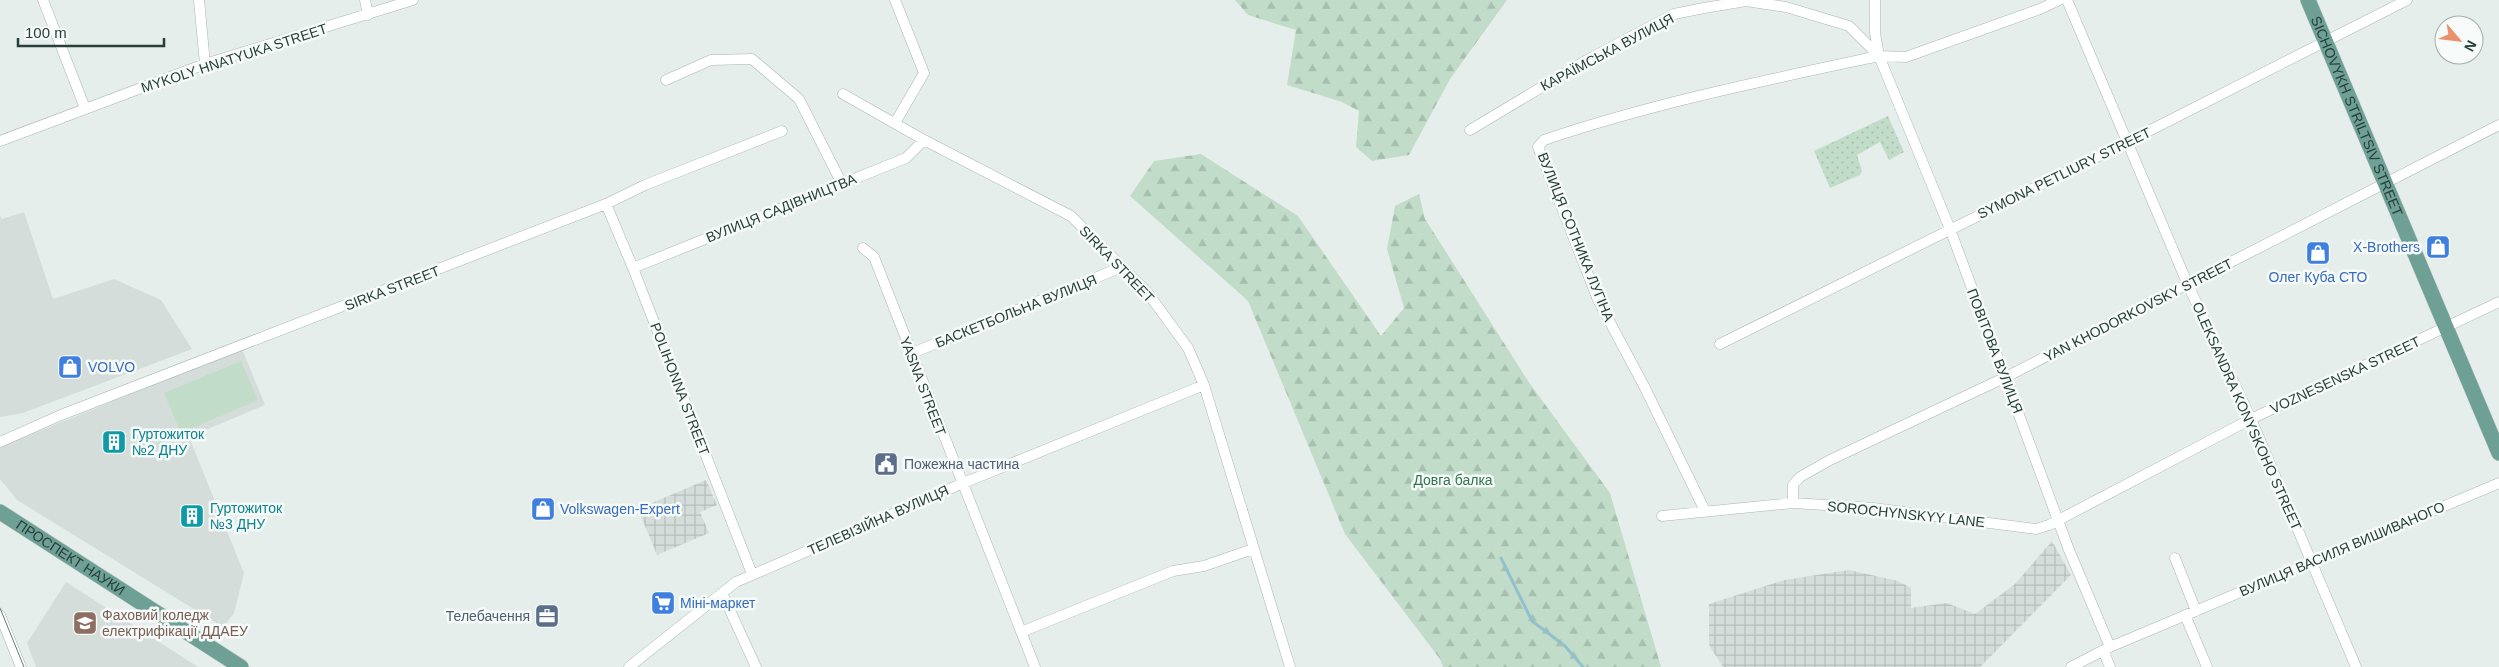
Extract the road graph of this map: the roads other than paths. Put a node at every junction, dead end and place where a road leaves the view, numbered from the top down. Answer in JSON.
{"nodes":[{"id":1,"x":43,"y":0,"type":"edge"},
{"id":2,"x":199,"y":0,"type":"edge"},
{"id":3,"x":365,"y":0,"type":"edge"},
{"id":4,"x":413,"y":0,"type":"edge"},
{"id":5,"x":895,"y":0,"type":"edge"},
{"id":6,"x":1875,"y":0,"type":"edge"},
{"id":7,"x":2059,"y":0,"type":"edge"},
{"id":8,"x":2067,"y":0,"type":"edge"},
{"id":9,"x":2308,"y":0,"type":"edge"},
{"id":10,"x":2407,"y":0,"type":"edge"},
{"id":11,"x":368,"y":15,"type":"junction"},
{"id":12,"x":2326,"y":42,"type":"junction"},
{"id":13,"x":1879,"y":56,"type":"junction"},
{"id":14,"x":205,"y":64,"type":"junction"},
{"id":15,"x":666,"y":80,"type":"dead end"},
{"id":16,"x":842,"y":94,"type":"dead end"},
{"id":17,"x":85,"y":108,"type":"junction"},
{"id":18,"x":895,"y":123,"type":"junction"},
{"id":19,"x":2499,"y":125,"type":"edge"},
{"id":20,"x":1470,"y":130,"type":"dead end"},
{"id":21,"x":782,"y":131,"type":"dead end"},
{"id":22,"x":924,"y":140,"type":"junction"},
{"id":23,"x":0,"y":141,"type":"edge"},
{"id":24,"x":2127,"y":142,"type":"junction"},
{"id":25,"x":842,"y":184,"type":"junction"},
{"id":26,"x":2384,"y":184,"type":"junction"},
{"id":27,"x":606,"y":204,"type":"junction"},
{"id":28,"x":1950,"y":230,"type":"junction"},
{"id":29,"x":863,"y":248,"type":"dead end"},
{"id":30,"x":1122,"y":267,"type":"junction"},
{"id":31,"x":633,"y":268,"type":"junction"},
{"id":32,"x":2188,"y":285,"type":"junction"},
{"id":33,"x":2499,"y":302,"type":"edge"},
{"id":34,"x":2446,"y":327,"type":"junction"},
{"id":35,"x":1720,"y":344,"type":"dead end"},
{"id":36,"x":910,"y":354,"type":"junction"},
{"id":37,"x":2006,"y":377,"type":"junction"},
{"id":38,"x":1204,"y":385,"type":"junction"},
{"id":39,"x":2251,"y":419,"type":"junction"},
{"id":40,"x":0,"y":442,"type":"edge"},
{"id":41,"x":2499,"y":453,"type":"edge"},
{"id":42,"x":2499,"y":483,"type":"edge"},
{"id":43,"x":961,"y":484,"type":"junction"},
{"id":44,"x":1792,"y":504,"type":"junction"},
{"id":45,"x":1705,"y":511,"type":"junction"},
{"id":46,"x":1662,"y":516,"type":"dead end"},
{"id":47,"x":2,"y":517,"type":"edge"},
{"id":48,"x":2058,"y":518,"type":"junction"},
{"id":49,"x":1253,"y":549,"type":"junction"},
{"id":50,"x":2175,"y":558,"type":"dead end"},
{"id":51,"x":2312,"y":562,"type":"junction"},
{"id":52,"x":752,"y":574,"type":"junction"},
{"id":53,"x":722,"y":593,"type":"junction"},
{"id":54,"x":2196,"y":611,"type":"junction"},
{"id":55,"x":0,"y":615,"type":"edge"},
{"id":56,"x":2185,"y":616,"type":"junction"},
{"id":57,"x":1021,"y":632,"type":"junction"},
{"id":58,"x":2107,"y":649,"type":"junction"},
{"id":59,"x":21,"y":667,"type":"edge"},
{"id":60,"x":241,"y":667,"type":"edge"},
{"id":61,"x":629,"y":667,"type":"edge"},
{"id":62,"x":756,"y":667,"type":"edge"},
{"id":63,"x":1035,"y":667,"type":"edge"},
{"id":64,"x":1290,"y":667,"type":"edge"},
{"id":65,"x":2071,"y":667,"type":"edge"},
{"id":66,"x":2110,"y":667,"type":"edge"},
{"id":67,"x":2207,"y":667,"type":"edge"},
{"id":68,"x":2356,"y":667,"type":"edge"}],
"edges":[{"from":1,"to":17,"type":"street"},
{"from":2,"to":14,"type":"street"},
{"from":3,"to":11,"type":"street"},
{"from":4,"to":11,"type":"street","name":"MYKOLY HNATYUKA STREET"},
{"from":5,"to":18,"type":"street"},
{"from":6,"to":13,"type":"street"},
{"from":7,"to":13,"type":"street"},
{"from":8,"to":24,"type":"street","name":"OLEKSANDRA KONYSKOHO STREET"},
{"from":9,"to":12,"type":"main road","name":"SICHOVYKH STRILTSIV STREET"},
{"from":10,"to":12,"type":"street","name":"SYMONA PETLIURY STREET"},
{"from":11,"to":14,"type":"street","name":"MYKOLY HNATYUKA STREET"},
{"from":12,"to":24,"type":"street","name":"SYMONA PETLIURY STREET"},
{"from":12,"to":26,"type":"main road","name":"SICHOVYKH STRILTSIV STREET"},
{"from":13,"to":20,"type":"street","name":"КАРАЇМСЬКА ВУЛИЦЯ"},
{"from":13,"to":28,"type":"street","name":"ПОВІТОВА ВУЛИЦЯ"},
{"from":13,"to":45,"type":"street","name":"ВУЛИЦЯ СОТНИКА ЛУГІНА"},
{"from":14,"to":17,"type":"street","name":"MYKOLY HNATYUKA STREET"},
{"from":15,"to":25,"type":"street"},
{"from":16,"to":18,"type":"street","name":"SIRKA STREET"},
{"from":17,"to":23,"type":"street","name":"MYKOLY HNATYUKA STREET"},
{"from":18,"to":22,"type":"street","name":"SIRKA STREET"},
{"from":19,"to":26,"type":"street","name":"YAN KHODORKOVSKY STREET"},
{"from":21,"to":27,"type":"street","name":"SIRKA STREET"},
{"from":22,"to":25,"type":"street","name":"ВУЛИЦЯ САДІВНИЦТВА"},
{"from":22,"to":30,"type":"street","name":"SIRKA STREET"},
{"from":24,"to":28,"type":"street","name":"SYMONA PETLIURY STREET"},
{"from":24,"to":32,"type":"street","name":"OLEKSANDRA KONYSKOHO STREET"},
{"from":25,"to":31,"type":"street","name":"ВУЛИЦЯ САДІВНИЦТВА"},
{"from":26,"to":32,"type":"street","name":"YAN KHODORKOVSKY STREET"},
{"from":26,"to":34,"type":"main road","name":"SICHOVYKH STRILTSIV STREET"},
{"from":27,"to":31,"type":"street","name":"POLIHONNA STREET"},
{"from":27,"to":40,"type":"street","name":"SIRKA STREET"},
{"from":28,"to":35,"type":"street","name":"SYMONA PETLIURY STREET"},
{"from":28,"to":37,"type":"street","name":"ПОВІТОВА ВУЛИЦЯ"},
{"from":29,"to":36,"type":"street","name":"YASNA STREET"},
{"from":30,"to":36,"type":"street","name":"БАСКЕТБОЛЬНА ВУЛИЦЯ"},
{"from":30,"to":38,"type":"street","name":"SIRKA STREET"},
{"from":31,"to":52,"type":"street","name":"POLIHONNA STREET"},
{"from":32,"to":37,"type":"street","name":"YAN KHODORKOVSKY STREET"},
{"from":32,"to":39,"type":"street","name":"OLEKSANDRA KONYSKOHO STREET"},
{"from":33,"to":34,"type":"street","name":"VOZNESENSKA STREET"},
{"from":34,"to":39,"type":"street","name":"VOZNESENSKA STREET"},
{"from":34,"to":41,"type":"main road","name":"SICHOVYKH STRILTSIV STREET"},
{"from":36,"to":43,"type":"street","name":"YASNA STREET"},
{"from":37,"to":44,"type":"street","name":"YAN KHODORKOVSKY STREET"},
{"from":37,"to":48,"type":"street","name":"ПОВІТОВА ВУЛИЦЯ"},
{"from":38,"to":43,"type":"street","name":"ТЕЛЕВІЗІЙНА ВУЛИЦЯ"},
{"from":38,"to":49,"type":"street","name":"SIRKA STREET"},
{"from":39,"to":48,"type":"street","name":"VOZNESENSKA STREET"},
{"from":39,"to":51,"type":"street","name":"OLEKSANDRA KONYSKOHO STREET"},
{"from":42,"to":51,"type":"street","name":"ВУЛИЦЯ ВАСИЛЯ ВИШИВАНОГО"},
{"from":43,"to":52,"type":"street","name":"ТЕЛЕВІЗІЙНА ВУЛИЦЯ"},
{"from":43,"to":57,"type":"street","name":"YASNA STREET"},
{"from":44,"to":45,"type":"street","name":"SOROCHYNSKYY LANE"},
{"from":44,"to":48,"type":"street","name":"SOROCHYNSKYY LANE"},
{"from":45,"to":46,"type":"street","name":"SOROCHYNSKYY LANE"},
{"from":47,"to":60,"type":"main road","name":"ПРОСПЕКТ НАУКИ"},
{"from":48,"to":58,"type":"street","name":"ПОВІТОВА ВУЛИЦЯ"},
{"from":49,"to":57,"type":"street"},
{"from":49,"to":64,"type":"street","name":"SIRKA STREET"},
{"from":50,"to":54,"type":"street"},
{"from":51,"to":54,"type":"street","name":"ВУЛИЦЯ ВАСИЛЯ ВИШИВАНОГО"},
{"from":51,"to":68,"type":"street","name":"OLEKSANDRA KONYSKOHO STREET"},
{"from":52,"to":53,"type":"street","name":"ТЕЛЕВІЗІЙНА ВУЛИЦЯ"},
{"from":53,"to":61,"type":"street","name":"ТЕЛЕВІЗІЙНА ВУЛИЦЯ"},
{"from":53,"to":62,"type":"street"},
{"from":54,"to":56,"type":"street","name":"ВУЛИЦЯ ВАСИЛЯ ВИШИВАНОГО"},
{"from":55,"to":59,"type":"street"},
{"from":56,"to":58,"type":"street","name":"ВУЛИЦЯ ВАСИЛЯ ВИШИВАНОГО"},
{"from":56,"to":67,"type":"street"},
{"from":57,"to":63,"type":"street","name":"YASNA STREET"},
{"from":58,"to":65,"type":"street","name":"ВУЛИЦЯ ВАСИЛЯ ВИШИВАНОГО"},
{"from":58,"to":66,"type":"street","name":"ПОВІТОВА ВУЛИЦЯ"}]}
